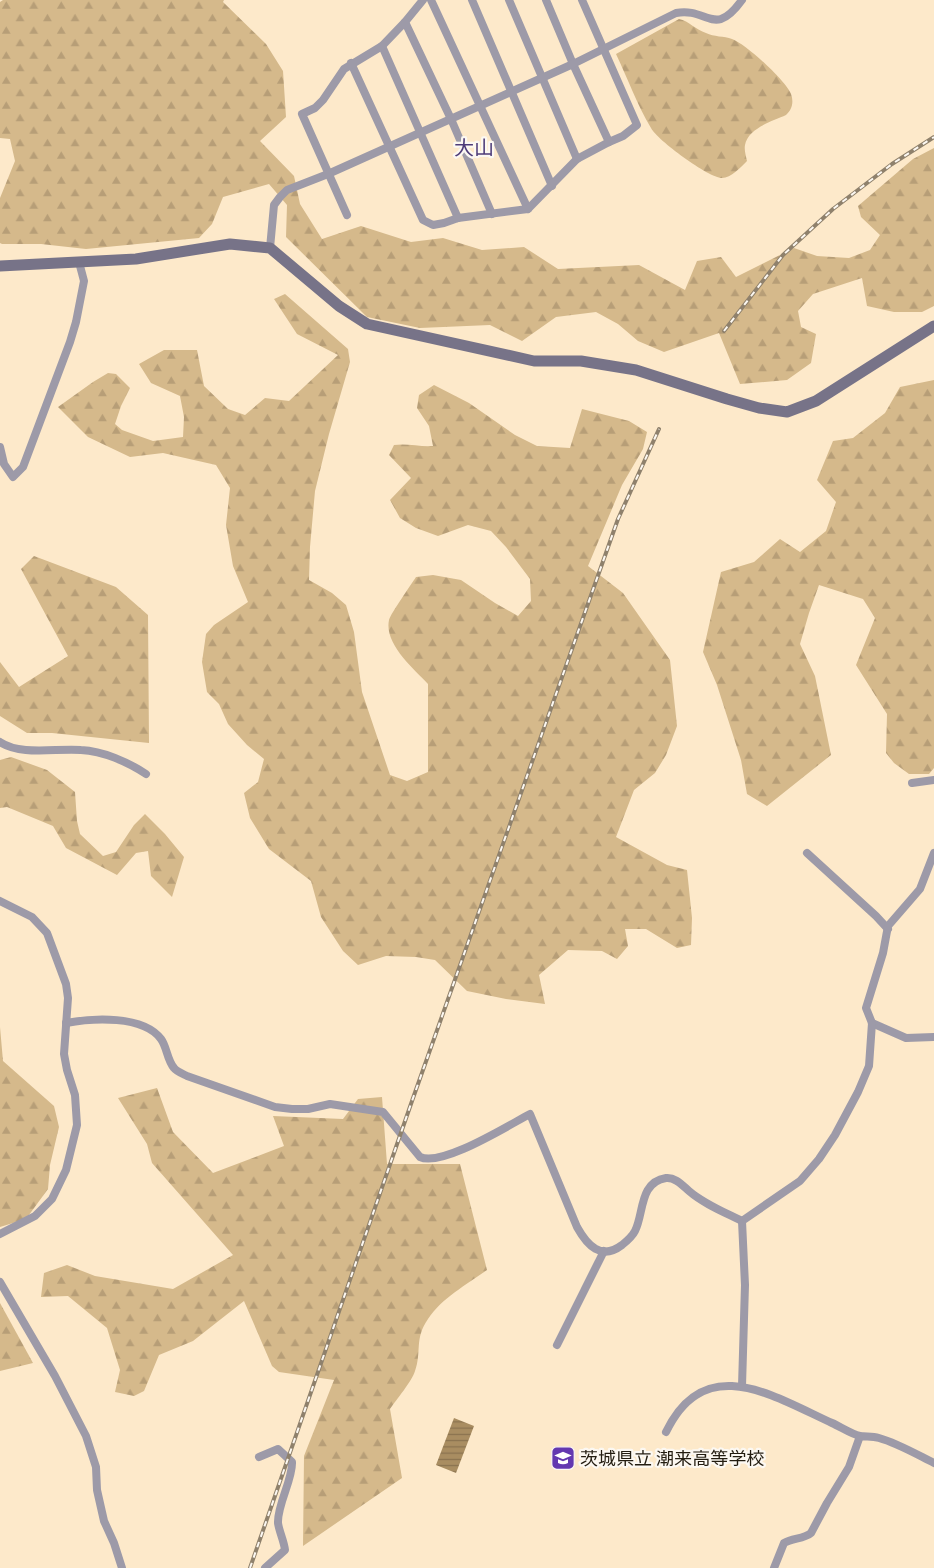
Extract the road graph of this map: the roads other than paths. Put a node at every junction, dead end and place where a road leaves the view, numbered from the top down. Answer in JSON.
{"nodes":[{"id":1,"x":423,"y":0,"type":"edge"},
{"id":2,"x":431,"y":0,"type":"edge"},
{"id":3,"x":472,"y":0,"type":"edge"},
{"id":4,"x":509,"y":0,"type":"edge"},
{"id":5,"x":546,"y":0,"type":"edge"},
{"id":6,"x":582,"y":0,"type":"edge"},
{"id":7,"x":742,"y":0,"type":"edge"},
{"id":8,"x":405,"y":22,"type":"junction"},
{"id":9,"x":382,"y":46,"type":"junction"},
{"id":10,"x":604,"y":48,"type":"junction"},
{"id":11,"x":351,"y":63,"type":"junction"},
{"id":12,"x":573,"y":64,"type":"junction"},
{"id":13,"x":543,"y":77,"type":"junction"},
{"id":14,"x":512,"y":91,"type":"junction"},
{"id":15,"x":481,"y":106,"type":"junction"},
{"id":16,"x":451,"y":119,"type":"junction"},
{"id":17,"x":419,"y":132,"type":"junction"},
{"id":18,"x":609,"y":142,"type":"junction"},
{"id":19,"x":390,"y":145,"type":"junction"},
{"id":20,"x":577,"y":159,"type":"junction"},
{"id":21,"x":328,"y":174,"type":"junction"},
{"id":22,"x":552,"y":186,"type":"junction"},
{"id":23,"x":528,"y":209,"type":"junction"},
{"id":24,"x":492,"y":214,"type":"junction"},
{"id":25,"x":347,"y":215,"type":"dead end"},
{"id":26,"x":458,"y":218,"type":"junction"},
{"id":27,"x":270,"y":248,"type":"junction"},
{"id":28,"x":79,"y":262,"type":"junction"},
{"id":29,"x":0,"y":266,"type":"edge"},
{"id":30,"x":934,"y":326,"type":"edge"},
{"id":31,"x":0,"y":447,"type":"edge"},
{"id":32,"x":0,"y":742,"type":"edge"},
{"id":33,"x":146,"y":774,"type":"dead end"},
{"id":34,"x":934,"y":780,"type":"edge"},
{"id":35,"x":912,"y":783,"type":"dead end"},
{"id":36,"x":807,"y":853,"type":"dead end"},
{"id":37,"x":934,"y":853,"type":"edge"},
{"id":38,"x":0,"y":901,"type":"edge"},
{"id":39,"x":888,"y":929,"type":"junction"},
{"id":40,"x":66,"y":1023,"type":"junction"},
{"id":41,"x":872,"y":1023,"type":"junction"},
{"id":42,"x":934,"y":1037,"type":"edge"},
{"id":43,"x":742,"y":1221,"type":"junction"},
{"id":44,"x":0,"y":1234,"type":"edge"},
{"id":45,"x":604,"y":1251,"type":"junction"},
{"id":46,"x":0,"y":1282,"type":"edge"},
{"id":47,"x":557,"y":1345,"type":"dead end"},
{"id":48,"x":742,"y":1386,"type":"junction"},
{"id":49,"x":666,"y":1432,"type":"dead end"},
{"id":50,"x":860,"y":1436,"type":"junction"},
{"id":51,"x":259,"y":1457,"type":"dead end"},
{"id":52,"x":934,"y":1462,"type":"edge"},
{"id":53,"x":122,"y":1568,"type":"edge"},
{"id":54,"x":265,"y":1568,"type":"edge"},
{"id":55,"x":774,"y":1568,"type":"edge"}],
"edges":[{"from":1,"to":8,"type":"street"},
{"from":2,"to":15,"type":"street"},
{"from":3,"to":14,"type":"street"},
{"from":4,"to":13,"type":"street"},
{"from":5,"to":12,"type":"street"},
{"from":6,"to":10,"type":"street"},
{"from":7,"to":10,"type":"street"},
{"from":8,"to":9,"type":"street"},
{"from":8,"to":16,"type":"street"},
{"from":9,"to":11,"type":"street"},
{"from":9,"to":17,"type":"street"},
{"from":10,"to":12,"type":"street"},
{"from":10,"to":18,"type":"street"},
{"from":11,"to":19,"type":"street"},
{"from":11,"to":21,"type":"street"},
{"from":12,"to":13,"type":"street"},
{"from":12,"to":18,"type":"street"},
{"from":13,"to":14,"type":"street"},
{"from":13,"to":20,"type":"street"},
{"from":14,"to":15,"type":"street"},
{"from":14,"to":22,"type":"street"},
{"from":15,"to":16,"type":"street"},
{"from":15,"to":23,"type":"street"},
{"from":16,"to":17,"type":"street"},
{"from":16,"to":24,"type":"street"},
{"from":17,"to":19,"type":"street"},
{"from":17,"to":26,"type":"street"},
{"from":18,"to":20,"type":"street"},
{"from":19,"to":21,"type":"street"},
{"from":19,"to":26,"type":"street"},
{"from":20,"to":22,"type":"street"},
{"from":21,"to":25,"type":"street"},
{"from":21,"to":27,"type":"street"},
{"from":22,"to":23,"type":"street"},
{"from":23,"to":24,"type":"street"},
{"from":24,"to":26,"type":"street"},
{"from":27,"to":28,"type":"street"},
{"from":27,"to":30,"type":"street"},
{"from":28,"to":29,"type":"street"},
{"from":28,"to":31,"type":"street"},
{"from":32,"to":33,"type":"street"},
{"from":34,"to":35,"type":"street"},
{"from":36,"to":39,"type":"street"},
{"from":37,"to":39,"type":"street"},
{"from":38,"to":40,"type":"street"},
{"from":39,"to":41,"type":"street"},
{"from":40,"to":44,"type":"street"},
{"from":40,"to":45,"type":"street"},
{"from":41,"to":42,"type":"street"},
{"from":41,"to":43,"type":"street"},
{"from":43,"to":45,"type":"street"},
{"from":43,"to":48,"type":"street"},
{"from":45,"to":47,"type":"street"},
{"from":46,"to":53,"type":"street"},
{"from":48,"to":49,"type":"street"},
{"from":48,"to":50,"type":"street"},
{"from":50,"to":52,"type":"street"},
{"from":50,"to":55,"type":"street"},
{"from":51,"to":54,"type":"street"}]}
